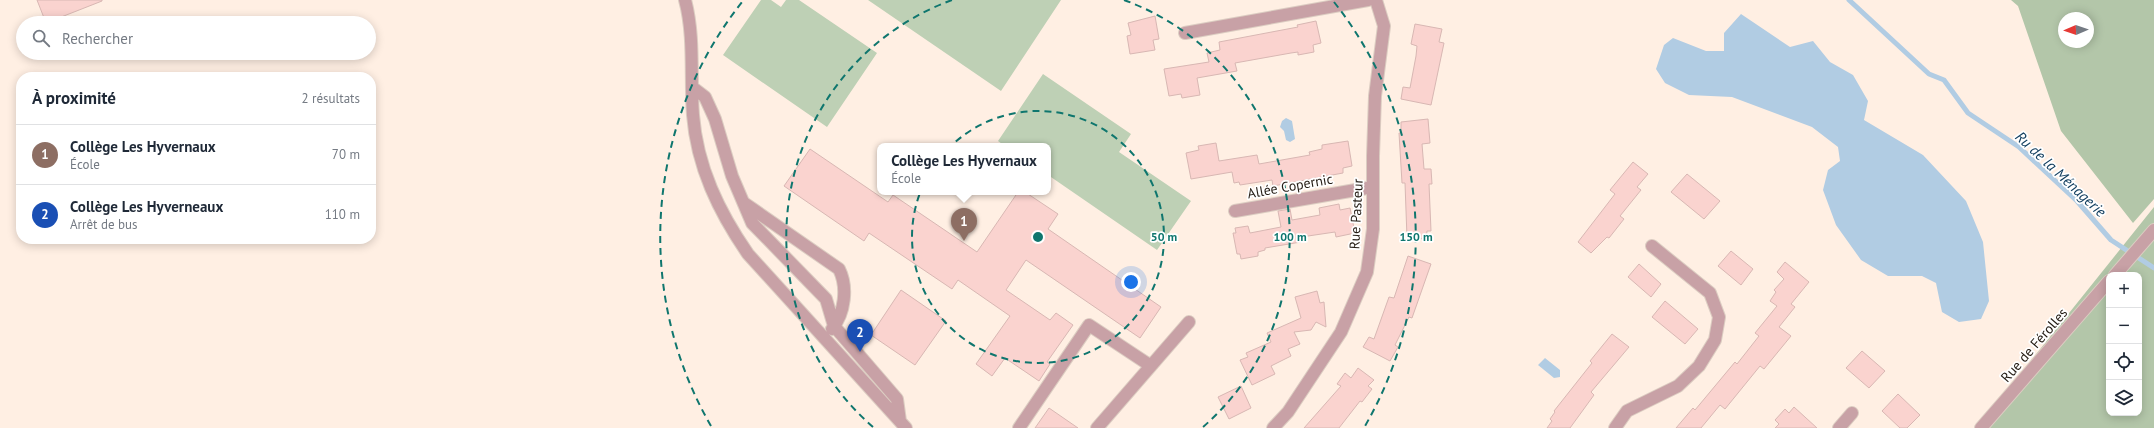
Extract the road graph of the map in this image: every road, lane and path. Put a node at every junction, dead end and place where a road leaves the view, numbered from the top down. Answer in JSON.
{"nodes":[{"id":1,"x":685,"y":0,"type":"edge"},
{"id":2,"x":1368,"y":0,"type":"edge"},
{"id":3,"x":1376,"y":0,"type":"edge"},
{"id":4,"x":1185,"y":33,"type":"dead end"},
{"id":5,"x":692,"y":87,"type":"junction"},
{"id":6,"x":1373,"y":187,"type":"junction"},
{"id":7,"x":743,"y":203,"type":"junction"},
{"id":8,"x":1235,"y":211,"type":"dead end"},
{"id":9,"x":2151,"y":234,"type":"edge"},
{"id":10,"x":1652,"y":246,"type":"dead end"},
{"id":11,"x":2118,"y":271,"type":"edge"},
{"id":12,"x":2106,"y":284,"type":"edge"},
{"id":13,"x":1189,"y":322,"type":"dead end"},
{"id":14,"x":834,"y":326,"type":"junction"},
{"id":15,"x":824,"y":338,"type":"junction"},
{"id":16,"x":1150,"y":366,"type":"junction"},
{"id":17,"x":1852,"y":413,"type":"dead end"},
{"id":18,"x":903,"y":425,"type":"edge"},
{"id":19,"x":1019,"y":428,"type":"edge"},
{"id":20,"x":1097,"y":428,"type":"edge"},
{"id":21,"x":1273,"y":428,"type":"edge"},
{"id":22,"x":1615,"y":428,"type":"edge"},
{"id":23,"x":1839,"y":428,"type":"edge"},
{"id":24,"x":1981,"y":428,"type":"edge"}],
"edges":[{"from":1,"to":5,"type":"street"},
{"from":2,"to":4,"type":"street"},
{"from":3,"to":6,"type":"street","name":"Rue Pasteur"},
{"from":5,"to":7,"type":"street"},
{"from":5,"to":15,"type":"street"},
{"from":6,"to":8,"type":"street","name":"Allée Copernic"},
{"from":6,"to":21,"type":"street","name":"Rue Pasteur"},
{"from":7,"to":14,"type":"street"},
{"from":7,"to":14,"type":"street"},
{"from":9,"to":11,"type":"street"},
{"from":10,"to":22,"type":"street"},
{"from":12,"to":24,"type":"street","name":"Rue de Férolles"},
{"from":13,"to":16,"type":"street"},
{"from":14,"to":15,"type":"street"},
{"from":14,"to":18,"type":"street"},
{"from":15,"to":18,"type":"street"},
{"from":16,"to":19,"type":"street"},
{"from":16,"to":20,"type":"street"},
{"from":17,"to":23,"type":"street"}]}
